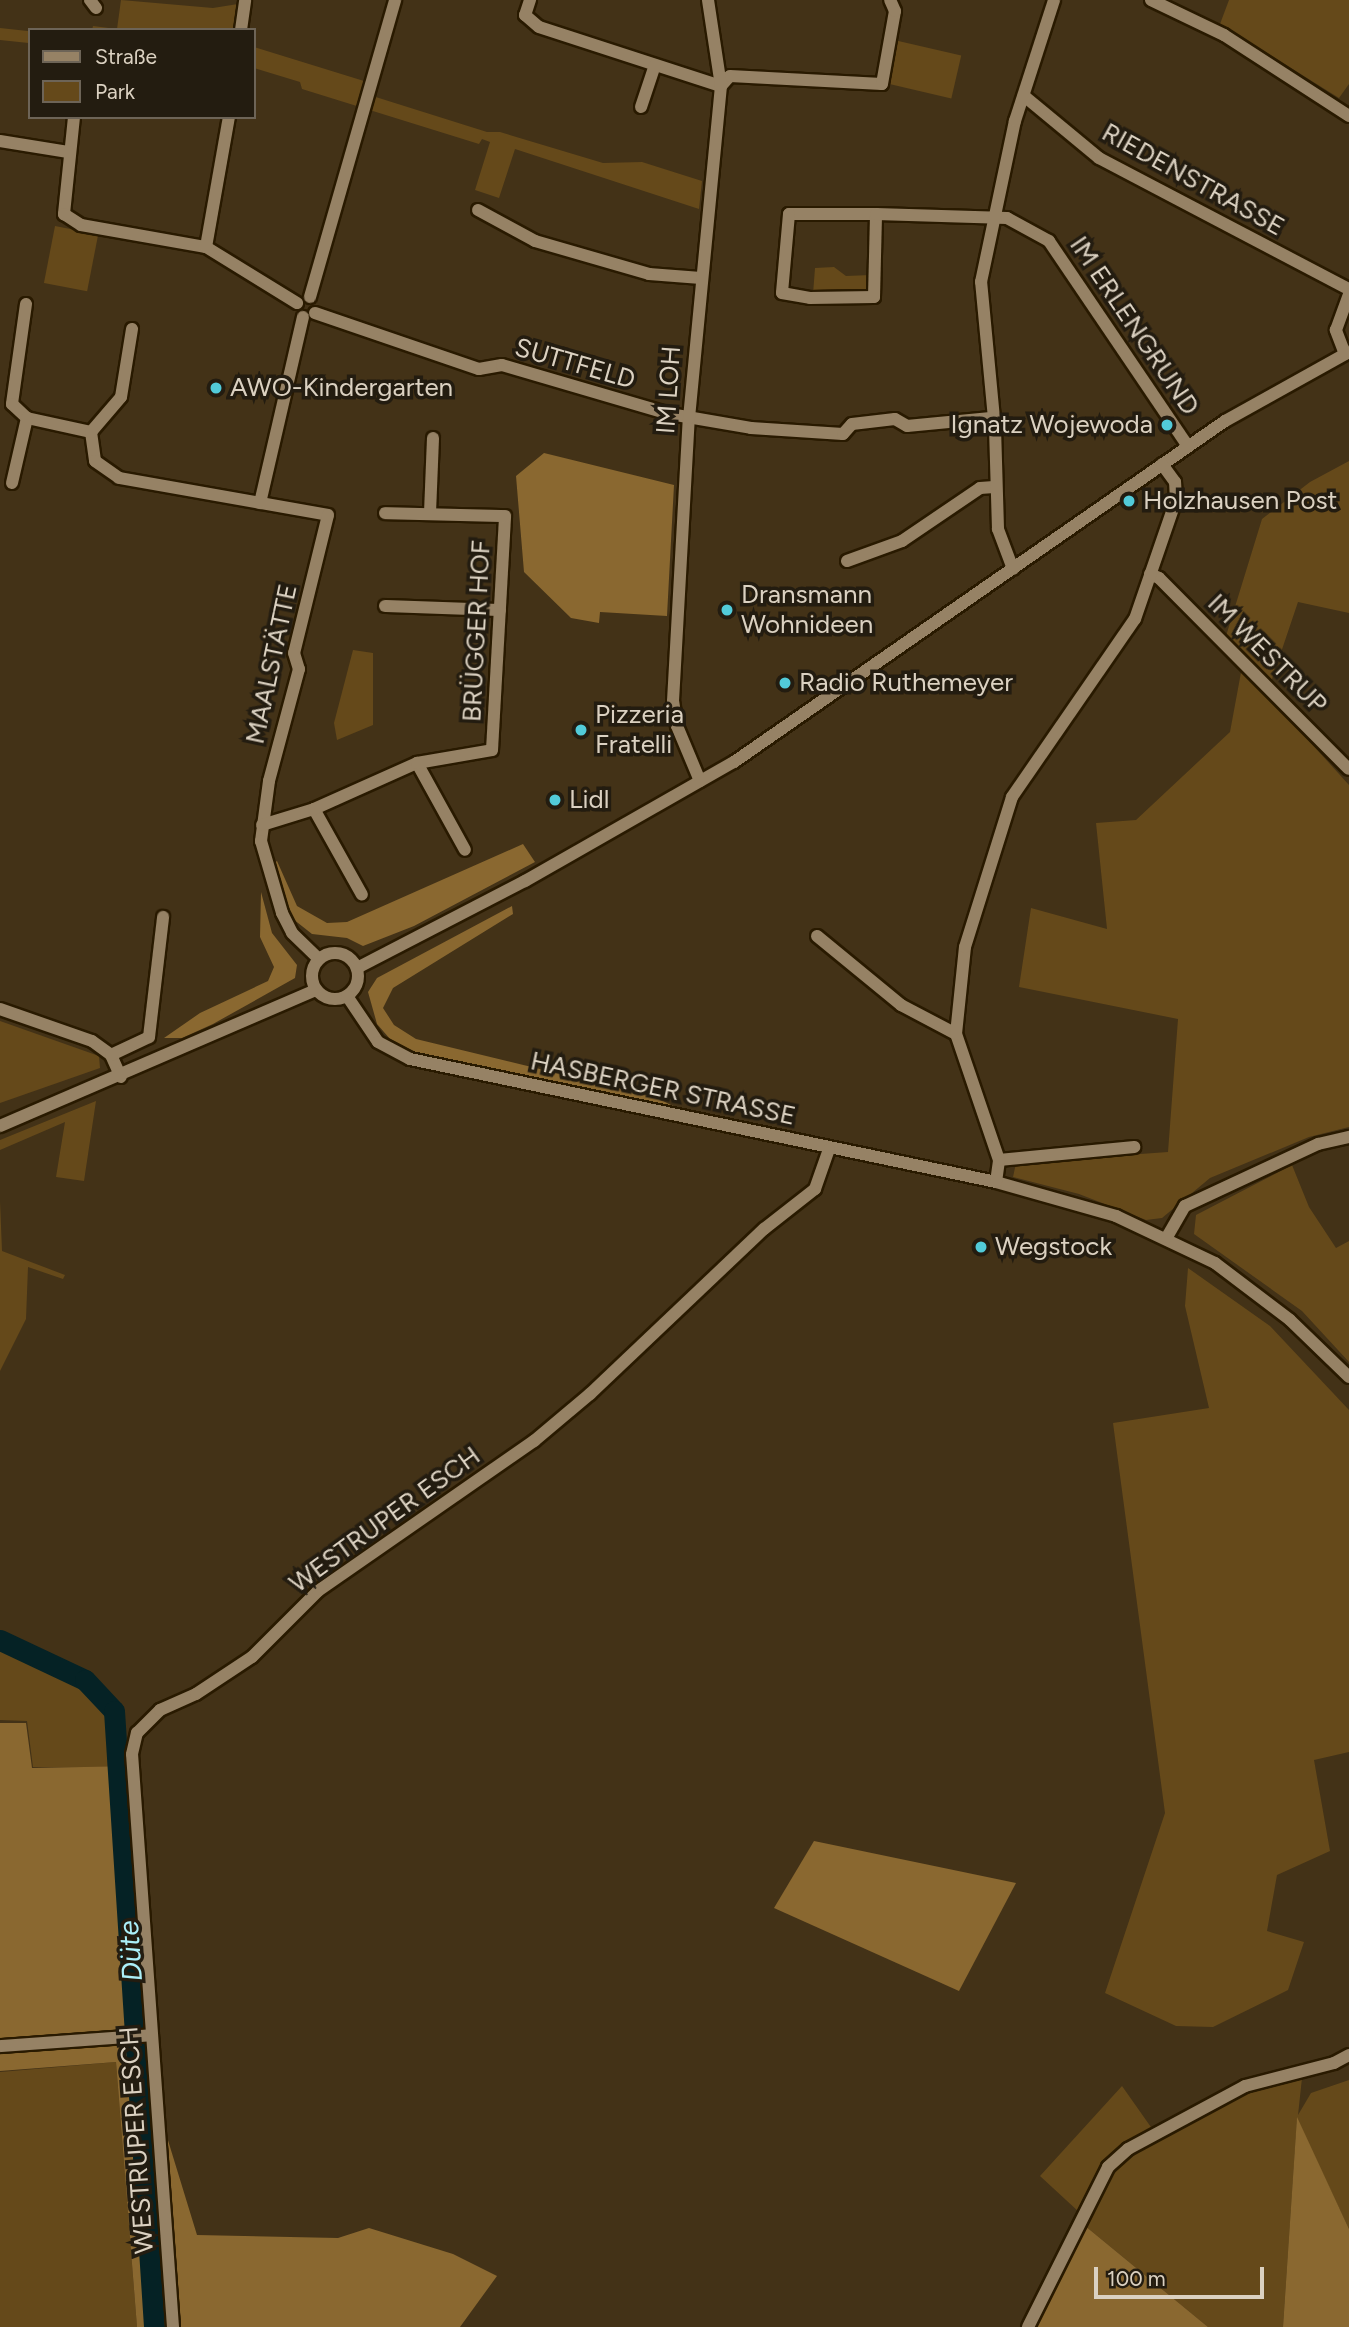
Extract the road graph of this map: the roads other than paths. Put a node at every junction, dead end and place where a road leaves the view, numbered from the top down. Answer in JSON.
{"nodes":[{"id":1,"x":245,"y":0,"type":"edge"},
{"id":2,"x":394,"y":0,"type":"edge"},
{"id":3,"x":530,"y":0,"type":"edge"},
{"id":4,"x":708,"y":0,"type":"edge"},
{"id":5,"x":890,"y":0,"type":"edge"},
{"id":6,"x":1054,"y":0,"type":"edge"},
{"id":7,"x":1151,"y":0,"type":"edge"},
{"id":8,"x":242,"y":28,"type":"edge"},
{"id":9,"x":655,"y":65,"type":"junction"},
{"id":10,"x":721,"y":86,"type":"junction"},
{"id":11,"x":1024,"y":96,"type":"junction"},
{"id":12,"x":641,"y":107,"type":"dead end"},
{"id":13,"x":1349,"y":116,"type":"edge"},
{"id":14,"x":74,"y":119,"type":"edge"},
{"id":15,"x":229,"y":119,"type":"edge"},
{"id":16,"x":0,"y":141,"type":"edge"},
{"id":17,"x":68,"y":152,"type":"junction"},
{"id":18,"x":478,"y":210,"type":"dead end"},
{"id":19,"x":876,"y":214,"type":"junction"},
{"id":20,"x":998,"y":216,"type":"junction"},
{"id":21,"x":205,"y":247,"type":"junction"},
{"id":22,"x":701,"y":278,"type":"junction"},
{"id":23,"x":1349,"y":292,"type":"edge"},
{"id":24,"x":310,"y":297,"type":"junction"},
{"id":25,"x":297,"y":303,"type":"junction"},
{"id":26,"x":26,"y":304,"type":"dead end"},
{"id":27,"x":309,"y":315,"type":"junction"},
{"id":28,"x":132,"y":328,"type":"dead end"},
{"id":29,"x":1347,"y":353,"type":"edge"},
{"id":30,"x":27,"y":418,"type":"junction"},
{"id":31,"x":689,"y":418,"type":"junction"},
{"id":32,"x":991,"y":418,"type":"junction"},
{"id":33,"x":91,"y":432,"type":"junction"},
{"id":34,"x":433,"y":438,"type":"dead end"},
{"id":35,"x":1188,"y":446,"type":"junction"},
{"id":36,"x":1163,"y":464,"type":"junction"},
{"id":37,"x":12,"y":483,"type":"dead end"},
{"id":38,"x":994,"y":487,"type":"junction"},
{"id":39,"x":260,"y":503,"type":"junction"},
{"id":40,"x":385,"y":513,"type":"dead end"},
{"id":41,"x":430,"y":513,"type":"junction"},
{"id":42,"x":847,"y":561,"type":"dead end"},
{"id":43,"x":1013,"y":569,"type":"junction"},
{"id":44,"x":1150,"y":574,"type":"junction"},
{"id":45,"x":385,"y":606,"type":"dead end"},
{"id":46,"x":500,"y":610,"type":"junction"},
{"id":47,"x":417,"y":762,"type":"junction"},
{"id":48,"x":1349,"y":769,"type":"edge"},
{"id":49,"x":700,"y":781,"type":"junction"},
{"id":50,"x":314,"y":809,"type":"junction"},
{"id":51,"x":262,"y":825,"type":"junction"},
{"id":52,"x":465,"y":850,"type":"dead end"},
{"id":53,"x":362,"y":895,"type":"dead end"},
{"id":54,"x":163,"y":917,"type":"dead end"},
{"id":55,"x":817,"y":936,"type":"dead end"},
{"id":56,"x":318,"y":959,"type":"junction"},
{"id":57,"x":357,"y":968,"type":"junction"},
{"id":58,"x":316,"y":990,"type":"junction"},
{"id":59,"x":346,"y":996,"type":"junction"},
{"id":60,"x":0,"y":1009,"type":"edge"},
{"id":61,"x":956,"y":1034,"type":"junction"},
{"id":62,"x":111,"y":1055,"type":"junction"},
{"id":63,"x":121,"y":1077,"type":"junction"},
{"id":64,"x":0,"y":1126,"type":"edge"},
{"id":65,"x":1349,"y":1137,"type":"edge"},
{"id":66,"x":1134,"y":1147,"type":"dead end"},
{"id":67,"x":829,"y":1149,"type":"junction"},
{"id":68,"x":999,"y":1160,"type":"junction"},
{"id":69,"x":1002,"y":1183,"type":"junction"},
{"id":70,"x":1167,"y":1237,"type":"junction"},
{"id":71,"x":1349,"y":1377,"type":"edge"},
{"id":72,"x":147,"y":2035,"type":"junction"},
{"id":73,"x":0,"y":2046,"type":"edge"},
{"id":74,"x":1349,"y":2055,"type":"edge"},
{"id":75,"x":173,"y":2327,"type":"edge"},
{"id":76,"x":1028,"y":2327,"type":"edge"}],
"edges":[{"from":1,"to":8,"type":"street"},
{"from":2,"to":24,"type":"street"},
{"from":3,"to":9,"type":"street"},
{"from":4,"to":10,"type":"street","name":"IM LOH"},
{"from":5,"to":10,"type":"street"},
{"from":6,"to":11,"type":"street"},
{"from":7,"to":13,"type":"street"},
{"from":9,"to":10,"type":"street"},
{"from":9,"to":12,"type":"street"},
{"from":10,"to":22,"type":"street","name":"IM LOH"},
{"from":11,"to":20,"type":"street"},
{"from":11,"to":23,"type":"street","name":"RIEDENSTRASSE"},
{"from":14,"to":17,"type":"street"},
{"from":15,"to":21,"type":"street"},
{"from":16,"to":17,"type":"street"},
{"from":17,"to":21,"type":"street"},
{"from":18,"to":22,"type":"street"},
{"from":19,"to":19,"type":"street","name":"IM ERLENGRUND"},
{"from":19,"to":20,"type":"street","name":"IM ERLENGRUND"},
{"from":20,"to":32,"type":"street"},
{"from":20,"to":35,"type":"street","name":"IM ERLENGRUND"},
{"from":21,"to":25,"type":"street"},
{"from":22,"to":31,"type":"street","name":"IM LOH"},
{"from":23,"to":29,"type":"street"},
{"from":24,"to":25,"type":"street"},
{"from":24,"to":27,"type":"street"},
{"from":25,"to":27,"type":"street"},
{"from":26,"to":30,"type":"street"},
{"from":27,"to":31,"type":"street","name":"SUTTFELD"},
{"from":27,"to":39,"type":"street"},
{"from":28,"to":33,"type":"street"},
{"from":29,"to":35,"type":"street"},
{"from":30,"to":33,"type":"street"},
{"from":30,"to":37,"type":"street"},
{"from":31,"to":32,"type":"street","name":"SUTTFELD"},
{"from":31,"to":49,"type":"street","name":"IM LOH"},
{"from":32,"to":38,"type":"street"},
{"from":33,"to":39,"type":"street"},
{"from":34,"to":41,"type":"street"},
{"from":35,"to":36,"type":"street"},
{"from":36,"to":43,"type":"street"},
{"from":36,"to":44,"type":"street"},
{"from":38,"to":42,"type":"street"},
{"from":38,"to":43,"type":"street"},
{"from":39,"to":51,"type":"street","name":"MAALSTÄTTE"},
{"from":40,"to":41,"type":"street","name":"BRÜGGER HOF"},
{"from":41,"to":46,"type":"street","name":"BRÜGGER HOF"},
{"from":43,"to":49,"type":"street"},
{"from":44,"to":48,"type":"street","name":"IM WESTRUP"},
{"from":44,"to":61,"type":"street"},
{"from":45,"to":46,"type":"street"},
{"from":46,"to":47,"type":"street","name":"BRÜGGER HOF"},
{"from":47,"to":50,"type":"street","name":"BRÜGGER HOF"},
{"from":47,"to":52,"type":"street"},
{"from":49,"to":57,"type":"street"},
{"from":50,"to":51,"type":"street","name":"BRÜGGER HOF"},
{"from":50,"to":53,"type":"street"},
{"from":51,"to":56,"type":"street","name":"MAALSTÄTTE"},
{"from":54,"to":62,"type":"street"},
{"from":55,"to":61,"type":"street"},
{"from":56,"to":57,"type":"street"},
{"from":56,"to":58,"type":"street"},
{"from":57,"to":59,"type":"street"},
{"from":58,"to":59,"type":"street"},
{"from":58,"to":63,"type":"street"},
{"from":59,"to":67,"type":"street","name":"HASBERGER STRASSE"},
{"from":60,"to":62,"type":"street"},
{"from":61,"to":68,"type":"street"},
{"from":62,"to":63,"type":"street"},
{"from":63,"to":64,"type":"street"},
{"from":65,"to":70,"type":"street"},
{"from":66,"to":68,"type":"street"},
{"from":67,"to":69,"type":"street","name":"HASBERGER STRASSE"},
{"from":67,"to":72,"type":"street","name":"WESTRUPER ESCH"},
{"from":68,"to":69,"type":"street"},
{"from":69,"to":70,"type":"street","name":"HASBERGER STRASSE"},
{"from":70,"to":71,"type":"street","name":"HASBERGER STRASSE"},
{"from":72,"to":73,"type":"street"},
{"from":72,"to":75,"type":"street","name":"WESTRUPER ESCH"},
{"from":74,"to":76,"type":"street"}]}
